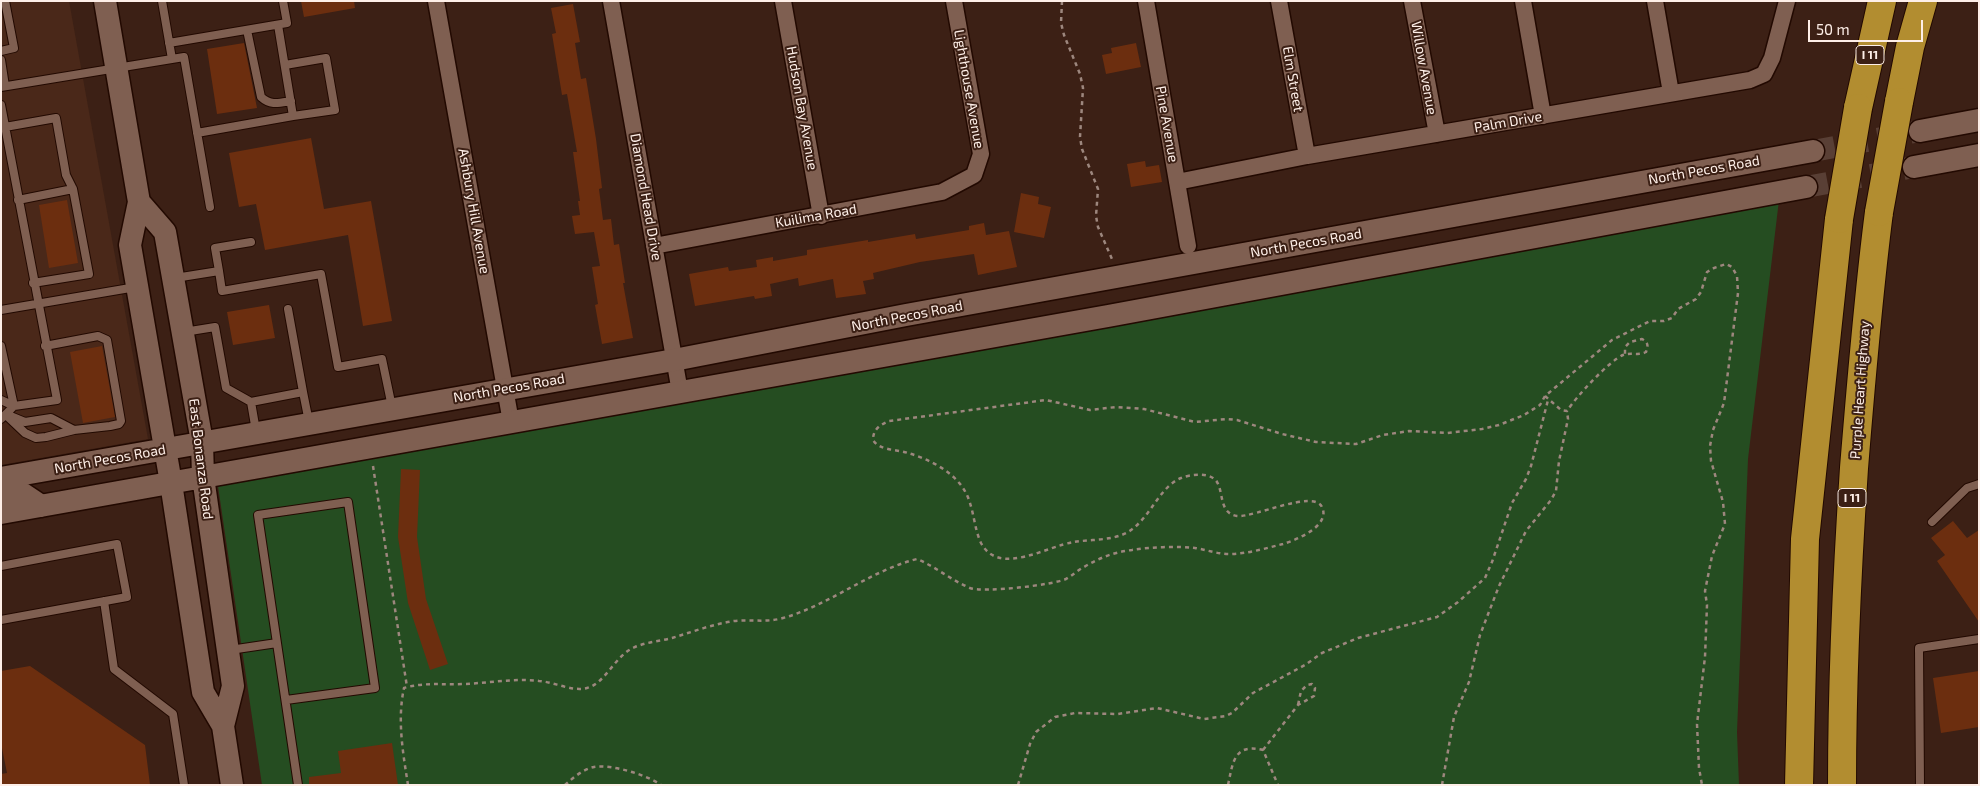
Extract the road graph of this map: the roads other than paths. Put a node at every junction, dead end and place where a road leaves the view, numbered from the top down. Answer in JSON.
{"nodes":[{"id":1,"x":5,"y":1,"type":"edge"},
{"id":2,"x":105,"y":1,"type":"edge"},
{"id":3,"x":162,"y":1,"type":"edge"},
{"id":4,"x":283,"y":1,"type":"edge"},
{"id":5,"x":436,"y":1,"type":"edge"},
{"id":6,"x":611,"y":1,"type":"edge"},
{"id":7,"x":783,"y":1,"type":"edge"},
{"id":8,"x":954,"y":1,"type":"edge"},
{"id":9,"x":1146,"y":1,"type":"edge"},
{"id":10,"x":1279,"y":1,"type":"edge"},
{"id":11,"x":1412,"y":1,"type":"edge"},
{"id":12,"x":1523,"y":1,"type":"edge"},
{"id":13,"x":1655,"y":1,"type":"edge"},
{"id":14,"x":1787,"y":1,"type":"edge"},
{"id":15,"x":1882,"y":1,"type":"edge"},
{"id":16,"x":1923,"y":1,"type":"edge"},
{"id":17,"x":278,"y":25,"type":"junction"},
{"id":18,"x":247,"y":30,"type":"junction"},
{"id":19,"x":169,"y":43,"type":"junction"},
{"id":20,"x":1,"y":51,"type":"edge"},
{"id":21,"x":172,"y":59,"type":"junction"},
{"id":22,"x":1,"y":60,"type":"edge"},
{"id":23,"x":285,"y":65,"type":"junction"},
{"id":24,"x":116,"y":68,"type":"junction"},
{"id":25,"x":3,"y":87,"type":"edge"},
{"id":26,"x":1671,"y":93,"type":"junction"},
{"id":27,"x":291,"y":101,"type":"junction"},
{"id":28,"x":1,"y":105,"type":"edge"},
{"id":29,"x":293,"y":116,"type":"junction"},
{"id":30,"x":1543,"y":116,"type":"junction"},
{"id":31,"x":1979,"y":120,"type":"edge"},
{"id":32,"x":5,"y":127,"type":"junction"},
{"id":33,"x":1920,"y":131,"type":"tunnel mouth"},
{"id":34,"x":198,"y":133,"type":"junction"},
{"id":35,"x":1437,"y":134,"type":"junction"},
{"id":36,"x":1812,"y":151,"type":"tunnel mouth"},
{"id":37,"x":1979,"y":155,"type":"edge"},
{"id":38,"x":1307,"y":156,"type":"junction"},
{"id":39,"x":1914,"y":167,"type":"tunnel mouth"},
{"id":40,"x":974,"y":175,"type":"joint"},
{"id":41,"x":1176,"y":182,"type":"junction"},
{"id":42,"x":1806,"y":186,"type":"tunnel mouth"},
{"id":43,"x":73,"y":190,"type":"junction"},
{"id":44,"x":18,"y":200,"type":"junction"},
{"id":45,"x":139,"y":202,"type":"junction"},
{"id":46,"x":210,"y":207,"type":"dead end"},
{"id":47,"x":821,"y":216,"type":"junction"},
{"id":48,"x":251,"y":242,"type":"dead end"},
{"id":49,"x":654,"y":246,"type":"junction"},
{"id":50,"x":1188,"y":246,"type":"dead end"},
{"id":51,"x":219,"y":271,"type":"junction"},
{"id":52,"x":173,"y":278,"type":"junction"},
{"id":53,"x":33,"y":283,"type":"junction"},
{"id":54,"x":138,"y":287,"type":"junction"},
{"id":55,"x":37,"y":304,"type":"junction"},
{"id":56,"x":288,"y":309,"type":"dead end"},
{"id":57,"x":1,"y":310,"type":"edge"},
{"id":58,"x":182,"y":332,"type":"junction"},
{"id":59,"x":1,"y":346,"type":"edge"},
{"id":60,"x":45,"y":346,"type":"junction"},
{"id":61,"x":674,"y":360,"type":"junction"},
{"id":62,"x":506,"y":389,"type":"junction"},
{"id":63,"x":303,"y":392,"type":"junction"},
{"id":64,"x":680,"y":392,"type":"junction"},
{"id":65,"x":1,"y":400,"type":"edge"},
{"id":66,"x":251,"y":402,"type":"junction"},
{"id":67,"x":14,"y":406,"type":"junction"},
{"id":68,"x":392,"y":409,"type":"junction"},
{"id":69,"x":4,"y":417,"type":"edge"},
{"id":70,"x":511,"y":422,"type":"junction"},
{"id":71,"x":309,"y":423,"type":"junction"},
{"id":72,"x":74,"y":430,"type":"junction"},
{"id":73,"x":257,"y":432,"type":"junction"},
{"id":74,"x":202,"y":442,"type":"junction"},
{"id":75,"x":166,"y":449,"type":"junction"},
{"id":76,"x":203,"y":477,"type":"junction"},
{"id":77,"x":1,"y":478,"type":"edge"},
{"id":78,"x":171,"y":483,"type":"junction"},
{"id":79,"x":1979,"y":484,"type":"edge"},
{"id":80,"x":1,"y":496,"type":"edge"},
{"id":81,"x":41,"y":506,"type":"junction"},
{"id":82,"x":1,"y":513,"type":"edge"},
{"id":83,"x":1932,"y":522,"type":"dead end"},
{"id":84,"x":1,"y":566,"type":"edge"},
{"id":85,"x":104,"y":601,"type":"junction"},
{"id":86,"x":1,"y":620,"type":"edge"},
{"id":87,"x":1979,"y":638,"type":"edge"},
{"id":88,"x":277,"y":643,"type":"junction"},
{"id":89,"x":228,"y":650,"type":"junction"},
{"id":90,"x":286,"y":700,"type":"junction"},
{"id":91,"x":223,"y":726,"type":"junction"},
{"id":92,"x":184,"y":785,"type":"edge"},
{"id":93,"x":232,"y":785,"type":"edge"},
{"id":94,"x":298,"y":785,"type":"edge"},
{"id":95,"x":1799,"y":785,"type":"edge"},
{"id":96,"x":1842,"y":785,"type":"edge"},
{"id":97,"x":1920,"y":785,"type":"edge"}],
"edges":[{"from":1,"to":20,"type":"lane"},
{"from":2,"to":24,"type":"main road","name":"East Bonanza Road"},
{"from":3,"to":19,"type":"lane"},
{"from":4,"to":17,"type":"lane"},
{"from":5,"to":62,"type":"street","name":"Ashbury Hill Avenue"},
{"from":6,"to":49,"type":"street","name":"Diamond Head Drive"},
{"from":7,"to":47,"type":"street","name":"Hudson Bay Avenue"},
{"from":8,"to":40,"type":"street","name":"Lighthouse Avenue"},
{"from":9,"to":41,"type":"street","name":"Pine Avenue"},
{"from":10,"to":38,"type":"street","name":"Elm Street"},
{"from":11,"to":35,"type":"street","name":"Willow Avenue"},
{"from":12,"to":30,"type":"street"},
{"from":13,"to":26,"type":"street"},
{"from":14,"to":26,"type":"street","name":"Palm Drive"},
{"from":15,"to":95,"type":"highway","number":"I 11","bridge":true},
{"from":16,"to":96,"type":"highway","name":"Purple Heart Highway","number":"I 11","bridge":true},
{"from":17,"to":18,"type":"lane"},
{"from":17,"to":23,"type":"lane"},
{"from":18,"to":19,"type":"lane"},
{"from":18,"to":27,"type":"lane"},
{"from":19,"to":21,"type":"lane"},
{"from":21,"to":24,"type":"lane"},
{"from":21,"to":34,"type":"lane"},
{"from":22,"to":25,"type":"lane"},
{"from":23,"to":27,"type":"lane"},
{"from":23,"to":29,"type":"lane"},
{"from":24,"to":25,"type":"lane"},
{"from":24,"to":45,"type":"main road","name":"East Bonanza Road"},
{"from":26,"to":30,"type":"street","name":"Palm Drive"},
{"from":27,"to":29,"type":"lane"},
{"from":28,"to":32,"type":"lane"},
{"from":29,"to":34,"type":"lane"},
{"from":30,"to":35,"type":"street","name":"Palm Drive"},
{"from":31,"to":33,"type":"main road"},
{"from":32,"to":43,"type":"lane"},
{"from":32,"to":44,"type":"lane"},
{"from":34,"to":46,"type":"lane"},
{"from":35,"to":38,"type":"street","name":"Palm Drive"},
{"from":36,"to":61,"type":"main road","name":"North Pecos Road"},
{"from":37,"to":39,"type":"main road"},
{"from":38,"to":41,"type":"street","name":"Palm Drive"},
{"from":40,"to":47,"type":"street","name":"Kuilima Road"},
{"from":41,"to":50,"type":"street","name":"Pine Avenue"},
{"from":42,"to":64,"type":"main road"},
{"from":43,"to":44,"type":"lane"},
{"from":43,"to":53,"type":"lane"},
{"from":44,"to":53,"type":"lane"},
{"from":45,"to":52,"type":"main road","name":"East Bonanza Road"},
{"from":45,"to":54,"type":"main road","name":"East Bonanza Road"},
{"from":47,"to":49,"type":"street","name":"Kuilima Road"},
{"from":48,"to":51,"type":"lane"},
{"from":49,"to":61,"type":"street","name":"Diamond Head Drive"},
{"from":51,"to":52,"type":"lane"},
{"from":51,"to":68,"type":"lane"},
{"from":52,"to":58,"type":"main road","name":"East Bonanza Road"},
{"from":53,"to":55,"type":"lane"},
{"from":54,"to":55,"type":"lane"},
{"from":54,"to":75,"type":"main road","name":"East Bonanza Road"},
{"from":55,"to":57,"type":"lane"},
{"from":55,"to":60,"type":"lane"},
{"from":56,"to":63,"type":"lane"},
{"from":58,"to":66,"type":"lane"},
{"from":58,"to":74,"type":"main road","name":"East Bonanza Road"},
{"from":59,"to":67,"type":"lane"},
{"from":60,"to":67,"type":"lane"},
{"from":60,"to":72,"type":"lane"},
{"from":61,"to":62,"type":"main road","name":"North Pecos Road"},
{"from":61,"to":64,"type":"street","name":"Diamond Head Drive"},
{"from":62,"to":68,"type":"main road","name":"North Pecos Road"},
{"from":62,"to":70,"type":"street","name":"Ashbury Hill Avenue"},
{"from":63,"to":66,"type":"lane"},
{"from":63,"to":71,"type":"lane"},
{"from":64,"to":70,"type":"main road"},
{"from":65,"to":67,"type":"lane"},
{"from":66,"to":73,"type":"lane"},
{"from":67,"to":69,"type":"lane"},
{"from":68,"to":71,"type":"main road","name":"North Pecos Road"},
{"from":69,"to":72,"type":"lane"},
{"from":69,"to":72,"type":"lane"},
{"from":70,"to":76,"type":"main road"},
{"from":71,"to":73,"type":"main road","name":"North Pecos Road"},
{"from":73,"to":74,"type":"main road","name":"North Pecos Road"},
{"from":74,"to":75,"type":"main road","name":"North Pecos Road"},
{"from":74,"to":76,"type":"main road","name":"East Bonanza Road"},
{"from":75,"to":77,"type":"main road","name":"North Pecos Road"},
{"from":75,"to":78,"type":"main road","name":"East Bonanza Road"},
{"from":76,"to":78,"type":"main road"},
{"from":76,"to":89,"type":"main road","name":"East Bonanza Road"},
{"from":78,"to":81,"type":"main road"},
{"from":78,"to":91,"type":"main road","name":"East Bonanza Road"},
{"from":79,"to":83,"type":"lane"},
{"from":80,"to":81,"type":"main road"},
{"from":81,"to":82,"type":"main road"},
{"from":84,"to":85,"type":"lane"},
{"from":85,"to":86,"type":"lane"},
{"from":85,"to":92,"type":"lane"},
{"from":87,"to":97,"type":"lane"},
{"from":88,"to":89,"type":"lane"},
{"from":88,"to":90,"type":"lane"},
{"from":88,"to":90,"type":"lane"},
{"from":89,"to":91,"type":"main road","name":"East Bonanza Road"},
{"from":90,"to":94,"type":"lane"},
{"from":91,"to":93,"type":"main road","name":"East Bonanza Road"}]}
